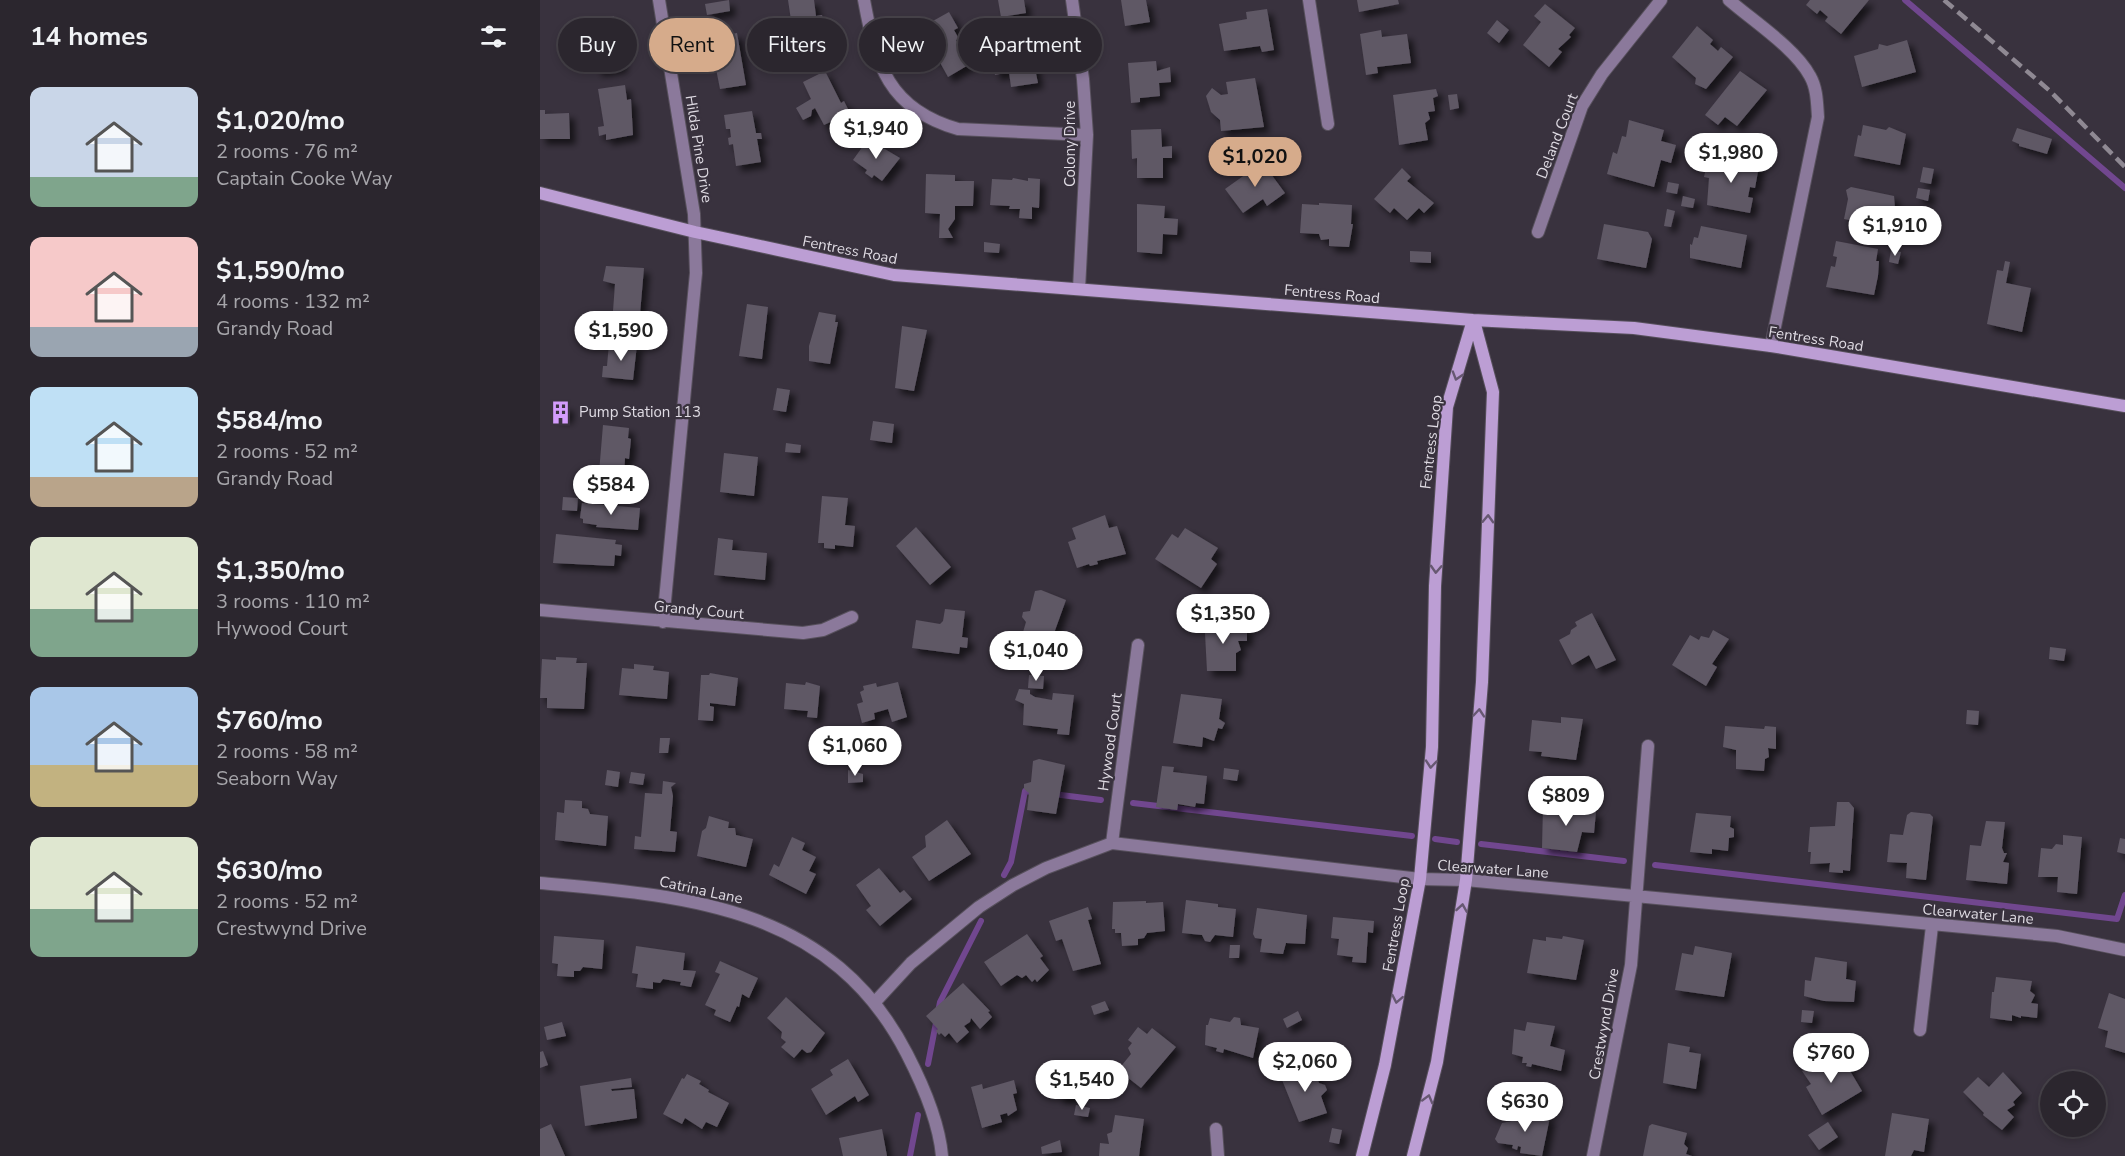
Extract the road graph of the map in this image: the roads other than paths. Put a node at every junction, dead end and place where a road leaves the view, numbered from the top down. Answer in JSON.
{"nodes":[{"id":1,"x":659,"y":0,"type":"edge"},
{"id":2,"x":864,"y":0,"type":"edge"},
{"id":3,"x":1072,"y":0,"type":"edge"},
{"id":4,"x":1309,"y":0,"type":"edge"},
{"id":5,"x":1661,"y":0,"type":"edge"},
{"id":6,"x":1729,"y":0,"type":"edge"},
{"id":7,"x":1328,"y":124,"type":"dead end"},
{"id":8,"x":1087,"y":135,"type":"junction"},
{"id":9,"x":540,"y":193,"type":"edge"},
{"id":10,"x":695,"y":232,"type":"junction"},
{"id":11,"x":1538,"y":232,"type":"dead end"},
{"id":12,"x":1079,"y":289,"type":"junction"},
{"id":13,"x":1473,"y":320,"type":"junction"},
{"id":14,"x":1771,"y":346,"type":"junction"},
{"id":15,"x":2125,"y":406,"type":"edge"},
{"id":16,"x":540,"y":610,"type":"edge"},
{"id":17,"x":852,"y":617,"type":"dead end"},
{"id":18,"x":663,"y":622,"type":"junction"},
{"id":19,"x":1138,"y":645,"type":"dead end"},
{"id":20,"x":1648,"y":746,"type":"dead end"},
{"id":21,"x":1112,"y":843,"type":"junction"},
{"id":22,"x":1420,"y":879,"type":"junction"},
{"id":23,"x":1466,"y":880,"type":"junction"},
{"id":24,"x":540,"y":883,"type":"edge"},
{"id":25,"x":1637,"y":896,"type":"junction"},
{"id":26,"x":1932,"y":926,"type":"junction"},
{"id":27,"x":2125,"y":950,"type":"edge"},
{"id":28,"x":875,"y":1002,"type":"junction"},
{"id":29,"x":1920,"y":1030,"type":"dead end"},
{"id":30,"x":1216,"y":1129,"type":"dead end"},
{"id":31,"x":942,"y":1156,"type":"edge"},
{"id":32,"x":1218,"y":1156,"type":"edge"},
{"id":33,"x":1362,"y":1156,"type":"edge"},
{"id":34,"x":1413,"y":1156,"type":"edge"},
{"id":35,"x":1593,"y":1156,"type":"edge"}],
"edges":[{"from":1,"to":10,"type":"street","name":"Hilda Pine Drive"},
{"from":2,"to":8,"type":"street"},
{"from":3,"to":8,"type":"street","name":"Colony Drive"},
{"from":4,"to":7,"type":"street"},
{"from":5,"to":11,"type":"street","name":"Deland Court"},
{"from":6,"to":14,"type":"street"},
{"from":8,"to":12,"type":"street","name":"Colony Drive"},
{"from":9,"to":10,"type":"street","name":"Fentress Road"},
{"from":10,"to":12,"type":"street","name":"Fentress Road"},
{"from":10,"to":18,"type":"street","name":"Hilda Pine Drive"},
{"from":12,"to":13,"type":"street","name":"Fentress Road"},
{"from":13,"to":14,"type":"street","name":"Fentress Road"},
{"from":13,"to":22,"type":"street","name":"Fentress Loop","one_way":true},
{"from":23,"to":13,"type":"street","one_way":true},
{"from":14,"to":15,"type":"street","name":"Fentress Road"},
{"from":16,"to":18,"type":"street","name":"Grandy Court"},
{"from":17,"to":18,"type":"street","name":"Grandy Court"},
{"from":19,"to":21,"type":"street","name":"Hywood Court"},
{"from":20,"to":25,"type":"street","name":"Crestwynd Drive"},
{"from":21,"to":22,"type":"street","name":"Clearwater Lane"},
{"from":21,"to":28,"type":"street","name":"Clearwater Lane"},
{"from":22,"to":23,"type":"street","name":"Clearwater Lane"},
{"from":22,"to":33,"type":"street","name":"Fentress Loop","one_way":true},
{"from":23,"to":25,"type":"street","name":"Clearwater Lane"},
{"from":34,"to":23,"type":"street","one_way":true},
{"from":24,"to":28,"type":"street","name":"Catrina Lane"},
{"from":25,"to":26,"type":"street","name":"Clearwater Lane"},
{"from":25,"to":35,"type":"street","name":"Crestwynd Drive"},
{"from":26,"to":27,"type":"street","name":"Clearwater Lane"},
{"from":26,"to":29,"type":"street"},
{"from":28,"to":31,"type":"street","name":"Catrina Lane"},
{"from":30,"to":32,"type":"street"}]}
